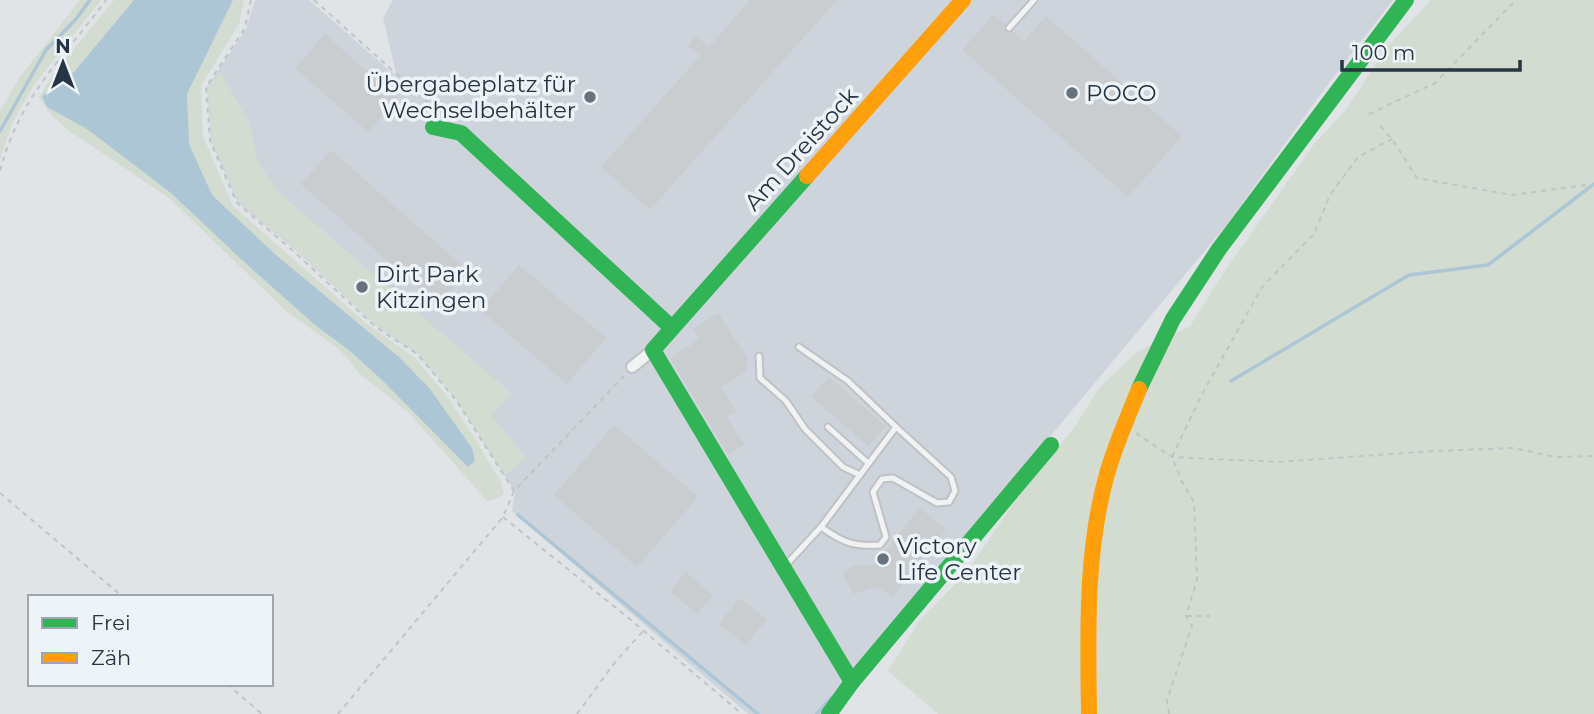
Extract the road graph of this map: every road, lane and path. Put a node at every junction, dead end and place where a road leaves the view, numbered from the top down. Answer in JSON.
{"nodes":[{"id":1,"x":106,"y":0,"type":"edge"},
{"id":2,"x":251,"y":0,"type":"edge"},
{"id":3,"x":314,"y":0,"type":"edge"},
{"id":4,"x":963,"y":0,"type":"edge"},
{"id":5,"x":1034,"y":0,"type":"edge"},
{"id":6,"x":1406,"y":0,"type":"edge"},
{"id":7,"x":1516,"y":0,"type":"edge"},
{"id":8,"x":1009,"y":28,"type":"dead end"},
{"id":9,"x":1369,"y":114,"type":"dead end"},
{"id":10,"x":438,"y":121,"type":"joint"},
{"id":11,"x":1380,"y":126,"type":"dead end"},
{"id":12,"x":1392,"y":139,"type":"junction"},
{"id":13,"x":0,"y":171,"type":"edge"},
{"id":14,"x":1594,"y":184,"type":"edge"},
{"id":15,"x":672,"y":328,"type":"junction"},
{"id":16,"x":799,"y":347,"type":"dead end"},
{"id":17,"x":653,"y":350,"type":"junction"},
{"id":18,"x":759,"y":356,"type":"dead end"},
{"id":19,"x":632,"y":367,"type":"joint"},
{"id":20,"x":1124,"y":423,"type":"junction"},
{"id":21,"x":828,"y":428,"type":"dead end"},
{"id":22,"x":896,"y":428,"type":"junction"},
{"id":23,"x":1051,"y":446,"type":"dead end"},
{"id":24,"x":1594,"y":456,"type":"edge"},
{"id":25,"x":1172,"y":457,"type":"junction"},
{"id":26,"x":868,"y":463,"type":"junction"},
{"id":27,"x":860,"y":475,"type":"junction"},
{"id":28,"x":514,"y":491,"type":"junction"},
{"id":29,"x":0,"y":493,"type":"edge"},
{"id":30,"x":503,"y":517,"type":"junction"},
{"id":31,"x":821,"y":527,"type":"junction"},
{"id":32,"x":783,"y":569,"type":"junction"},
{"id":33,"x":121,"y":595,"type":"edge"},
{"id":34,"x":1186,"y":616,"type":"junction"},
{"id":35,"x":1210,"y":616,"type":"dead end"},
{"id":36,"x":644,"y":630,"type":"junction"},
{"id":37,"x":852,"y":682,"type":"junction"},
{"id":38,"x":229,"y":686,"type":"edge"},
{"id":39,"x":262,"y":714,"type":"edge"},
{"id":40,"x":338,"y":714,"type":"edge"},
{"id":41,"x":577,"y":714,"type":"edge"},
{"id":42,"x":742,"y":714,"type":"edge"},
{"id":43,"x":829,"y":714,"type":"edge"},
{"id":44,"x":1089,"y":714,"type":"edge"},
{"id":45,"x":1169,"y":714,"type":"edge"}],
"edges":[{"from":1,"to":13,"type":"path"},
{"from":2,"to":28,"type":"path"},
{"from":3,"to":10,"type":"path"},
{"from":4,"to":15,"type":"street","name":"Am Dreistock"},
{"from":5,"to":8,"type":"lane"},
{"from":6,"to":20,"type":"street"},
{"from":7,"to":9,"type":"path"},
{"from":10,"to":15,"type":"street"},
{"from":11,"to":12,"type":"path"},
{"from":12,"to":14,"type":"path"},
{"from":12,"to":25,"type":"path"},
{"from":15,"to":17,"type":"street","name":"Am Dreistock"},
{"from":16,"to":22,"type":"lane"},
{"from":17,"to":19,"type":"street"},
{"from":17,"to":32,"type":"street"},
{"from":18,"to":27,"type":"lane"},
{"from":19,"to":28,"type":"path"},
{"from":20,"to":25,"type":"path"},
{"from":20,"to":44,"type":"street"},
{"from":21,"to":26,"type":"lane"},
{"from":22,"to":26,"type":"lane"},
{"from":22,"to":31,"type":"lane"},
{"from":23,"to":37,"type":"street"},
{"from":24,"to":25,"type":"path"},
{"from":25,"to":34,"type":"path"},
{"from":26,"to":27,"type":"lane"},
{"from":27,"to":31,"type":"lane"},
{"from":28,"to":30,"type":"path"},
{"from":29,"to":33,"type":"path"},
{"from":30,"to":36,"type":"path"},
{"from":30,"to":40,"type":"path"},
{"from":31,"to":32,"type":"lane"},
{"from":32,"to":37,"type":"street"},
{"from":34,"to":35,"type":"path"},
{"from":34,"to":45,"type":"path"},
{"from":36,"to":41,"type":"path"},
{"from":36,"to":42,"type":"path"},
{"from":37,"to":43,"type":"street"},
{"from":38,"to":39,"type":"path"}]}
